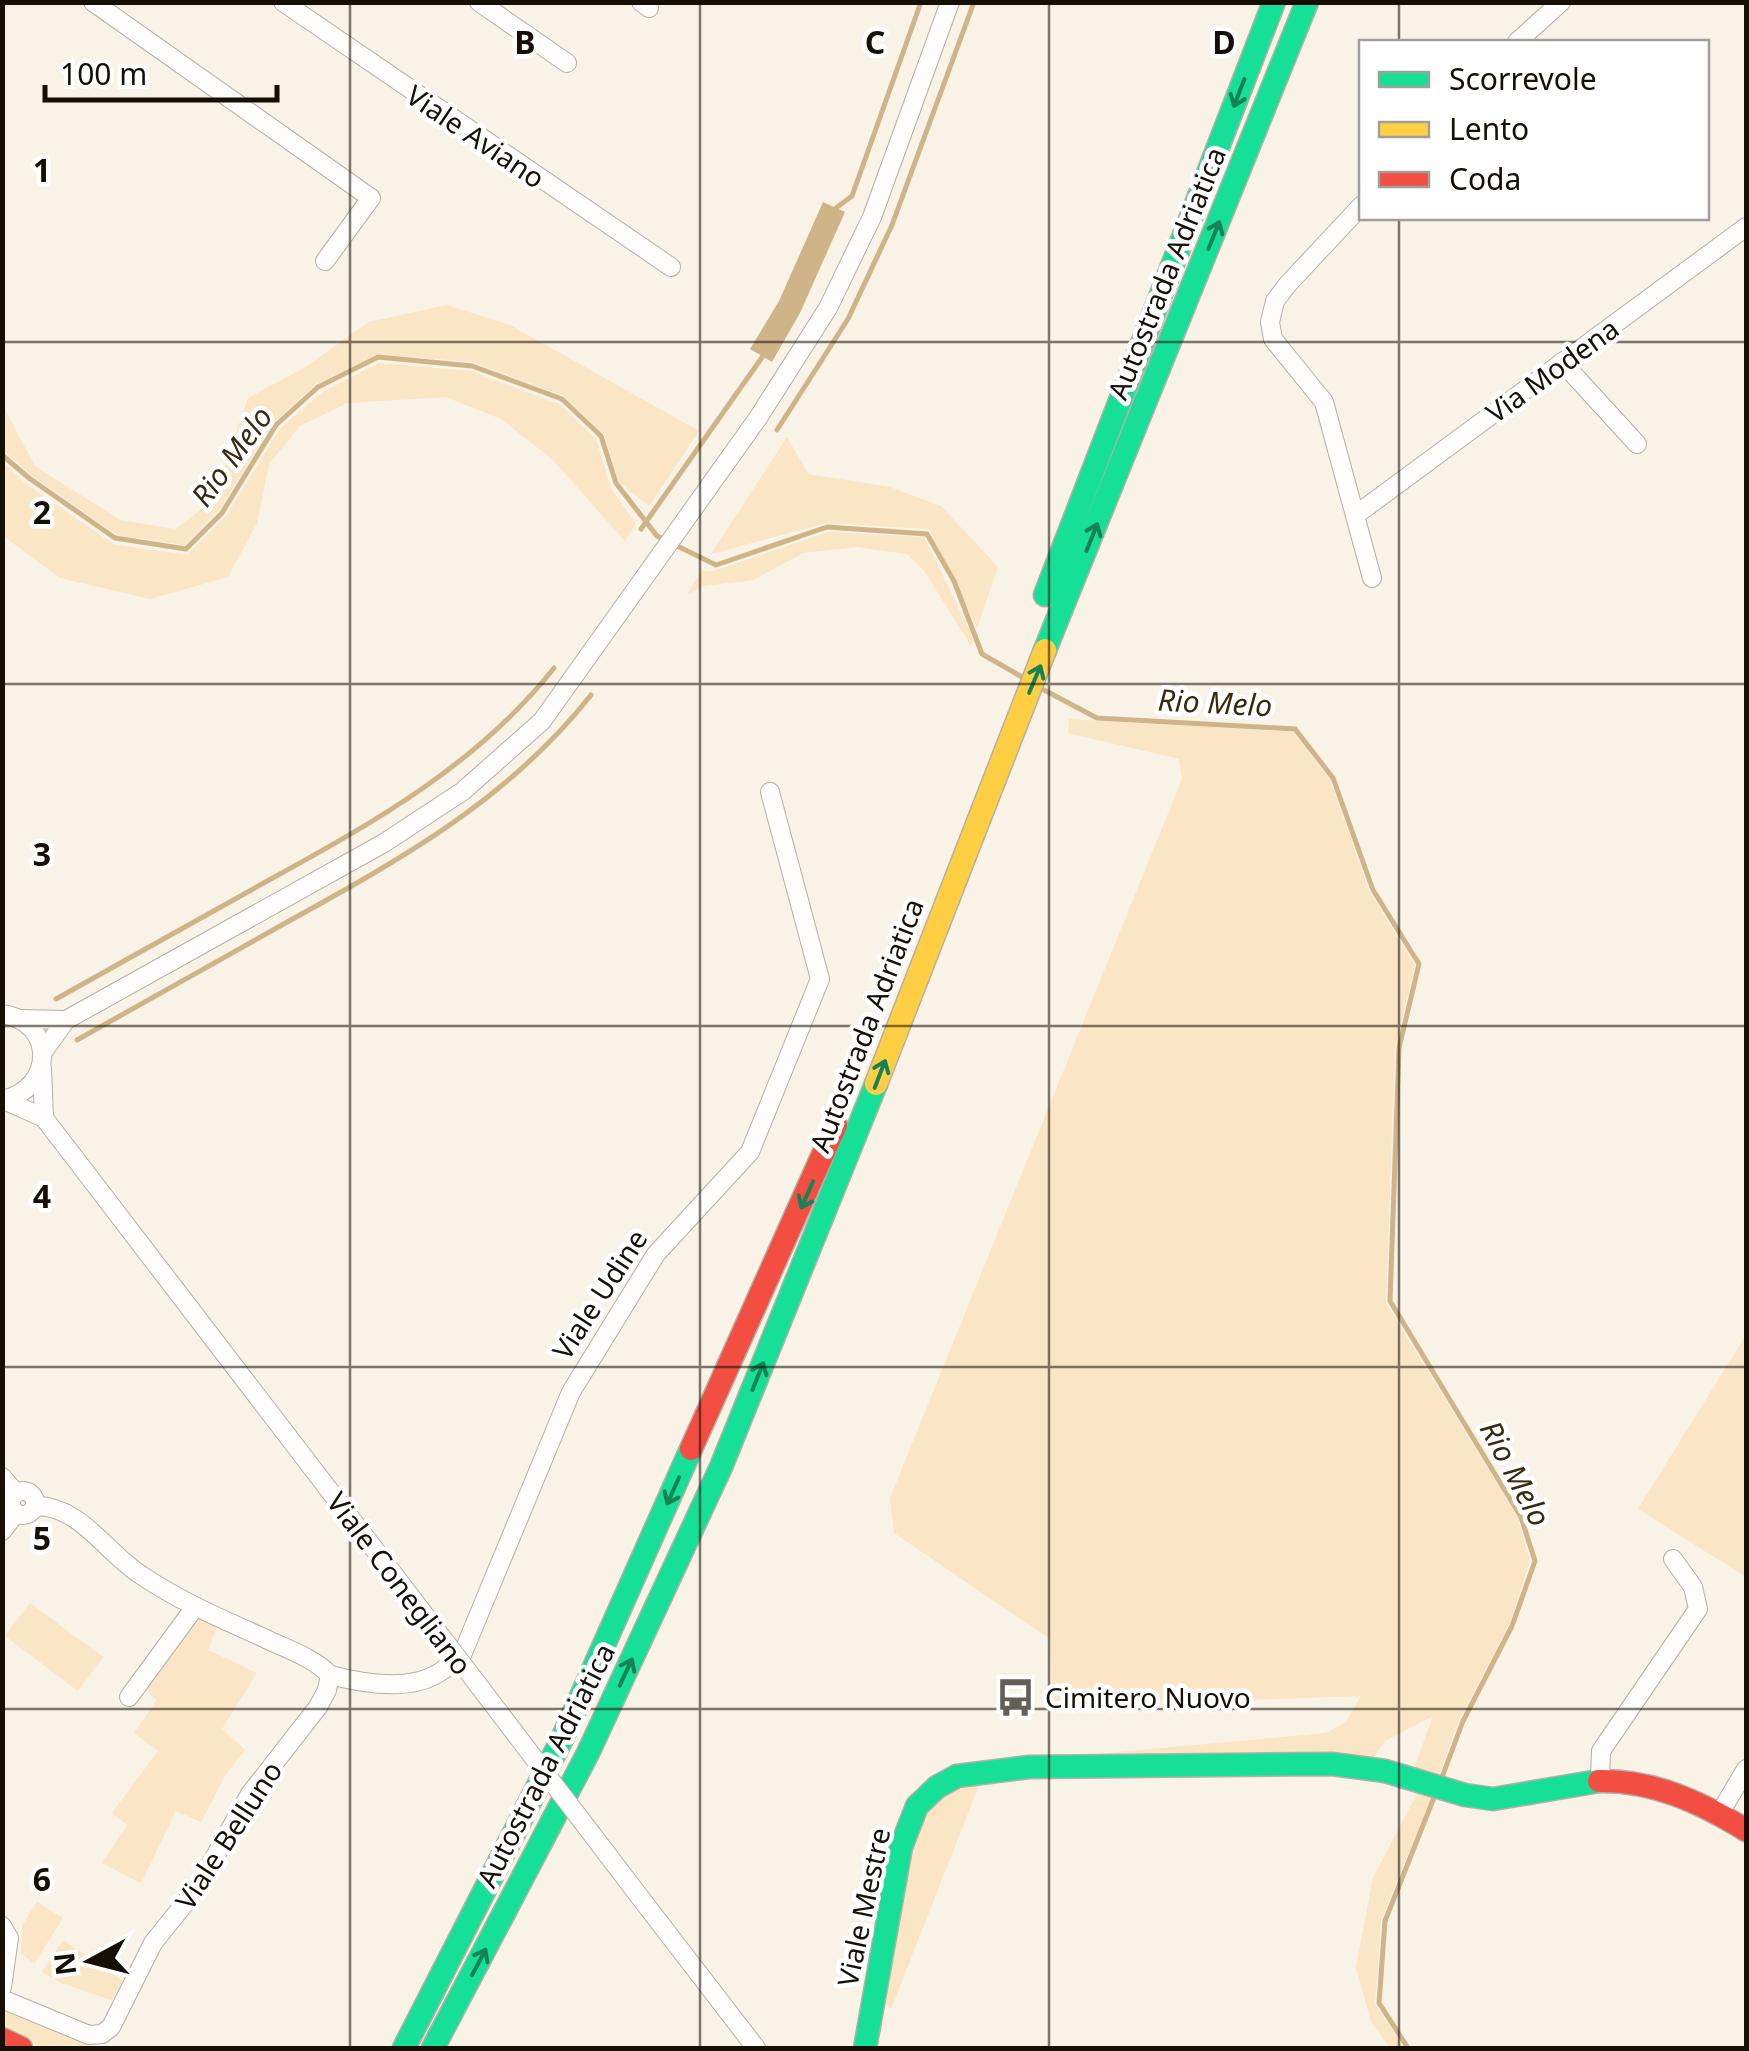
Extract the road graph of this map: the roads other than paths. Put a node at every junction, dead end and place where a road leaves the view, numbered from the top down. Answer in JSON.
{"nodes":[{"id":1,"x":93,"y":2,"type":"edge"},
{"id":2,"x":284,"y":2,"type":"edge"},
{"id":3,"x":479,"y":2,"type":"edge"},
{"id":4,"x":950,"y":2,"type":"edge"},
{"id":5,"x":1274,"y":2,"type":"edge"},
{"id":6,"x":1307,"y":2,"type":"edge"},
{"id":7,"x":1561,"y":2,"type":"edge"},
{"id":8,"x":1519,"y":40,"type":"edge"},
{"id":9,"x":567,"y":62,"type":"dead end"},
{"id":10,"x":1359,"y":208,"type":"edge"},
{"id":11,"x":1746,"y":227,"type":"edge"},
{"id":12,"x":326,"y":261,"type":"dead end"},
{"id":13,"x":671,"y":267,"type":"dead end"},
{"id":14,"x":1562,"y":362,"type":"junction"},
{"id":15,"x":1637,"y":444,"type":"dead end"},
{"id":16,"x":1356,"y":514,"type":"junction"},
{"id":17,"x":1372,"y":578,"type":"dead end"},
{"id":18,"x":770,"y":792,"type":"dead end"},
{"id":19,"x":12,"y":1016,"type":"edge"},
{"id":20,"x":66,"y":1020,"type":"junction"},
{"id":21,"x":42,"y":1059,"type":"junction"},
{"id":22,"x":3,"y":1100,"type":"edge"},
{"id":23,"x":44,"y":1118,"type":"junction"},
{"id":24,"x":2,"y":1477,"type":"edge"},
{"id":25,"x":16,"y":1493,"type":"junction"},
{"id":26,"x":35,"y":1506,"type":"junction"},
{"id":27,"x":16,"y":1513,"type":"junction"},
{"id":28,"x":2,"y":1530,"type":"edge"},
{"id":29,"x":1673,"y":1560,"type":"dead end"},
{"id":30,"x":195,"y":1607,"type":"junction"},
{"id":31,"x":330,"y":1675,"type":"junction"},
{"id":32,"x":129,"y":1698,"type":"dead end"},
{"id":33,"x":1746,"y":1769,"type":"edge"},
{"id":34,"x":1600,"y":1780,"type":"junction"},
{"id":35,"x":1720,"y":1812,"type":"junction"},
{"id":36,"x":1746,"y":1830,"type":"edge"},
{"id":37,"x":2,"y":1926,"type":"edge"},
{"id":38,"x":2,"y":1987,"type":"edge"},
{"id":39,"x":2,"y":1999,"type":"edge"},
{"id":40,"x":2,"y":2039,"type":"edge"},
{"id":41,"x":21,"y":2048,"type":"edge"},
{"id":42,"x":404,"y":2048,"type":"edge"},
{"id":43,"x":433,"y":2048,"type":"edge"},
{"id":44,"x":756,"y":2048,"type":"edge"},
{"id":45,"x":864,"y":2048,"type":"edge"}],
"edges":[{"from":1,"to":12,"type":"street"},
{"from":2,"to":13,"type":"street","name":"Viale Aviano"},
{"from":3,"to":9,"type":"street"},
{"from":4,"to":20,"type":"street"},
{"from":5,"to":42,"type":"main road","name":"Autostrada Adriatica","one_way":true},
{"from":43,"to":6,"type":"main road","name":"Autostrada Adriatica","one_way":true},
{"from":7,"to":8,"type":"street"},
{"from":10,"to":16,"type":"street"},
{"from":11,"to":14,"type":"street","name":"Via Modena"},
{"from":14,"to":15,"type":"street"},
{"from":14,"to":16,"type":"street","name":"Via Modena"},
{"from":16,"to":17,"type":"street"},
{"from":18,"to":31,"type":"street","name":"Viale Udine"},
{"from":19,"to":20,"type":"street"},
{"from":19,"to":21,"type":"street"},
{"from":20,"to":21,"type":"street"},
{"from":21,"to":22,"type":"street"},
{"from":21,"to":23,"type":"street"},
{"from":22,"to":23,"type":"street","name":"Viale Conegliano"},
{"from":23,"to":44,"type":"street","name":"Viale Conegliano","bridge":true},
{"from":24,"to":25,"type":"street"},
{"from":25,"to":26,"type":"street"},
{"from":25,"to":27,"type":"street"},
{"from":26,"to":27,"type":"street"},
{"from":26,"to":30,"type":"street"},
{"from":27,"to":28,"type":"street"},
{"from":29,"to":34,"type":"street"},
{"from":30,"to":31,"type":"street"},
{"from":30,"to":32,"type":"street"},
{"from":31,"to":39,"type":"street","name":"Viale Belluno"},
{"from":33,"to":35,"type":"street"},
{"from":34,"to":35,"type":"main road"},
{"from":34,"to":45,"type":"main road","name":"Viale Mestre"},
{"from":35,"to":36,"type":"main road"},
{"from":37,"to":38,"type":"street"},
{"from":40,"to":41,"type":"main road"}]}
